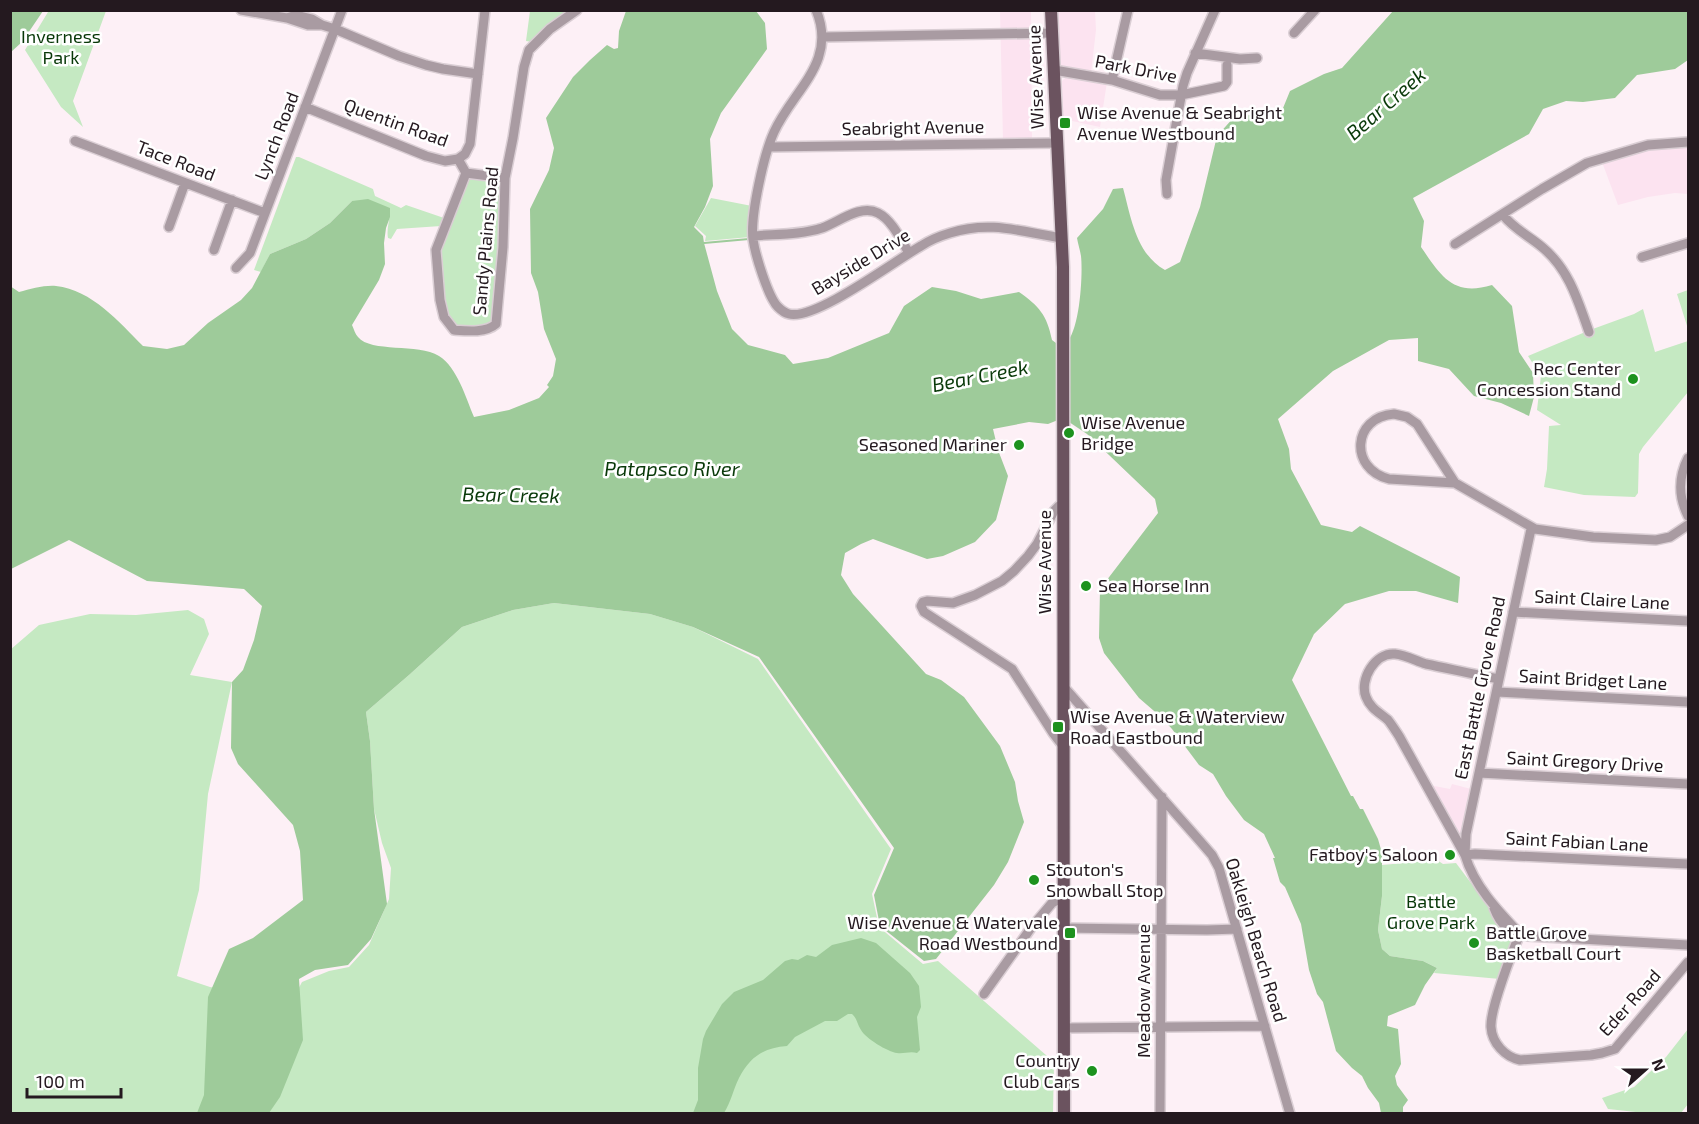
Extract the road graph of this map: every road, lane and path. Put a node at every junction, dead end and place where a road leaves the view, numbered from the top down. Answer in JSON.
{"nodes":[{"id":1,"x":241,"y":10,"type":"edge"},
{"id":2,"x":342,"y":10,"type":"edge"},
{"id":3,"x":485,"y":10,"type":"edge"},
{"id":4,"x":577,"y":10,"type":"edge"},
{"id":5,"x":816,"y":10,"type":"edge"},
{"id":6,"x":1052,"y":10,"type":"edge"},
{"id":7,"x":1128,"y":10,"type":"edge"},
{"id":8,"x":1215,"y":10,"type":"edge"},
{"id":9,"x":1315,"y":10,"type":"edge"},
{"id":10,"x":335,"y":29,"type":"junction"},
{"id":11,"x":1052,"y":33,"type":"junction"},
{"id":12,"x":1294,"y":33,"type":"dead end"},
{"id":13,"x":823,"y":37,"type":"junction"},
{"id":14,"x":1195,"y":53,"type":"junction"},
{"id":15,"x":1257,"y":58,"type":"dead end"},
{"id":16,"x":1227,"y":65,"type":"dead end"},
{"id":17,"x":1054,"y":70,"type":"junction"},
{"id":18,"x":478,"y":74,"type":"junction"},
{"id":19,"x":1112,"y":80,"type":"junction"},
{"id":20,"x":1181,"y":95,"type":"junction"},
{"id":21,"x":305,"y":107,"type":"junction"},
{"id":22,"x":75,"y":141,"type":"dead end"},
{"id":23,"x":1057,"y":142,"type":"junction"},
{"id":24,"x":1689,"y":142,"type":"edge"},
{"id":25,"x":768,"y":147,"type":"junction"},
{"id":26,"x":458,"y":159,"type":"junction"},
{"id":27,"x":466,"y":173,"type":"junction"},
{"id":28,"x":505,"y":178,"type":"junction"},
{"id":29,"x":185,"y":183,"type":"junction"},
{"id":30,"x":1167,"y":194,"type":"dead end"},
{"id":31,"x":232,"y":200,"type":"junction"},
{"id":32,"x":265,"y":213,"type":"junction"},
{"id":33,"x":1503,"y":215,"type":"junction"},
{"id":34,"x":169,"y":227,"type":"dead end"},
{"id":35,"x":753,"y":236,"type":"junction"},
{"id":36,"x":1062,"y":238,"type":"junction"},
{"id":37,"x":1689,"y":243,"type":"edge"},
{"id":38,"x":1455,"y":244,"type":"dead end"},
{"id":39,"x":214,"y":250,"type":"dead end"},
{"id":40,"x":909,"y":253,"type":"junction"},
{"id":41,"x":1642,"y":257,"type":"dead end"},
{"id":42,"x":236,"y":268,"type":"dead end"},
{"id":43,"x":1589,"y":332,"type":"dead end"},
{"id":44,"x":1689,"y":458,"type":"edge"},
{"id":45,"x":1455,"y":483,"type":"junction"},
{"id":46,"x":1063,"y":506,"type":"junction"},
{"id":47,"x":1689,"y":516,"type":"edge"},
{"id":48,"x":1689,"y":525,"type":"edge"},
{"id":49,"x":1532,"y":529,"type":"junction"},
{"id":50,"x":1513,"y":612,"type":"junction"},
{"id":51,"x":1689,"y":621,"type":"edge"},
{"id":52,"x":1499,"y":679,"type":"junction"},
{"id":53,"x":1063,"y":686,"type":"junction"},
{"id":54,"x":1497,"y":692,"type":"junction"},
{"id":55,"x":1689,"y":702,"type":"edge"},
{"id":56,"x":1063,"y":746,"type":"junction"},
{"id":57,"x":1479,"y":773,"type":"junction"},
{"id":58,"x":1689,"y":784,"type":"edge"},
{"id":59,"x":1162,"y":797,"type":"junction"},
{"id":60,"x":1465,"y":855,"type":"junction"},
{"id":61,"x":1689,"y":864,"type":"edge"},
{"id":62,"x":1064,"y":898,"type":"junction"},
{"id":63,"x":1064,"y":928,"type":"junction"},
{"id":64,"x":1237,"y":929,"type":"junction"},
{"id":65,"x":1161,"y":930,"type":"junction"},
{"id":66,"x":1520,"y":934,"type":"junction"},
{"id":67,"x":1689,"y":945,"type":"edge"},
{"id":68,"x":1689,"y":962,"type":"edge"},
{"id":69,"x":984,"y":994,"type":"dead end"},
{"id":70,"x":1265,"y":1026,"type":"junction"},
{"id":71,"x":1064,"y":1028,"type":"junction"},
{"id":72,"x":1161,"y":1028,"type":"junction"},
{"id":73,"x":1064,"y":1113,"type":"edge"},
{"id":74,"x":1160,"y":1113,"type":"edge"},
{"id":75,"x":1290,"y":1113,"type":"edge"}],
"edges":[{"from":1,"to":10,"type":"street"},
{"from":2,"to":10,"type":"street","name":"Lynch Road"},
{"from":3,"to":18,"type":"street"},
{"from":4,"to":28,"type":"street","name":"Sandy Plains Road"},
{"from":5,"to":13,"type":"street","name":"Bayside Drive"},
{"from":6,"to":11,"type":"main road","name":"Wise Avenue"},
{"from":7,"to":19,"type":"street"},
{"from":8,"to":14,"type":"street"},
{"from":9,"to":12,"type":"street"},
{"from":10,"to":18,"type":"street"},
{"from":10,"to":21,"type":"street","name":"Lynch Road"},
{"from":11,"to":13,"type":"street"},
{"from":11,"to":17,"type":"main road","name":"Wise Avenue"},
{"from":13,"to":25,"type":"street","name":"Bayside Drive"},
{"from":14,"to":15,"type":"street"},
{"from":14,"to":20,"type":"street"},
{"from":16,"to":20,"type":"street","name":"Park Drive"},
{"from":17,"to":19,"type":"street","name":"Park Drive"},
{"from":17,"to":23,"type":"main road","name":"Wise Avenue"},
{"from":18,"to":26,"type":"street"},
{"from":19,"to":20,"type":"street","name":"Park Drive"},
{"from":20,"to":30,"type":"street"},
{"from":21,"to":26,"type":"street","name":"Quentin Road"},
{"from":21,"to":32,"type":"street","name":"Lynch Road"},
{"from":22,"to":29,"type":"street","name":"Tace Road"},
{"from":23,"to":25,"type":"street","name":"Seabright Avenue"},
{"from":23,"to":36,"type":"main road","name":"Wise Avenue"},
{"from":24,"to":33,"type":"street"},
{"from":25,"to":35,"type":"street","name":"Bayside Drive"},
{"from":26,"to":27,"type":"street","name":"Quentin Road"},
{"from":27,"to":28,"type":"street"},
{"from":27,"to":28,"type":"street","name":"Sandy Plains Road"},
{"from":29,"to":31,"type":"street","name":"Tace Road"},
{"from":29,"to":34,"type":"street"},
{"from":31,"to":32,"type":"street","name":"Tace Road"},
{"from":31,"to":39,"type":"street"},
{"from":32,"to":42,"type":"street","name":"Lynch Road"},
{"from":33,"to":38,"type":"street"},
{"from":33,"to":43,"type":"street"},
{"from":35,"to":40,"type":"street"},
{"from":35,"to":40,"type":"street","name":"Bayside Drive"},
{"from":36,"to":40,"type":"street","name":"Bayside Drive"},
{"from":36,"to":46,"type":"main road","name":"Wise Avenue"},
{"from":37,"to":41,"type":"street"},
{"from":44,"to":47,"type":"street"},
{"from":45,"to":45,"type":"street"},
{"from":45,"to":49,"type":"street"},
{"from":46,"to":53,"type":"main road","name":"Wise Avenue"},
{"from":46,"to":56,"type":"street"},
{"from":48,"to":49,"type":"street"},
{"from":49,"to":50,"type":"street","name":"East Battle Grove Road"},
{"from":50,"to":51,"type":"street","name":"Saint Claire Lane"},
{"from":50,"to":52,"type":"street","name":"East Battle Grove Road"},
{"from":52,"to":54,"type":"street","name":"East Battle Grove Road"},
{"from":52,"to":60,"type":"street"},
{"from":53,"to":56,"type":"main road","name":"Wise Avenue"},
{"from":53,"to":59,"type":"street","name":"Oakleigh Beach Road"},
{"from":54,"to":55,"type":"street","name":"Saint Bridget Lane"},
{"from":54,"to":57,"type":"street","name":"East Battle Grove Road"},
{"from":56,"to":62,"type":"main road","name":"Wise Avenue"},
{"from":57,"to":58,"type":"street","name":"Saint Gregory Drive"},
{"from":57,"to":60,"type":"street","name":"East Battle Grove Road"},
{"from":59,"to":64,"type":"street","name":"Oakleigh Beach Road"},
{"from":59,"to":65,"type":"street","name":"Meadow Avenue"},
{"from":60,"to":61,"type":"street","name":"Saint Fabian Lane"},
{"from":60,"to":66,"type":"street"},
{"from":62,"to":63,"type":"main road","name":"Wise Avenue"},
{"from":62,"to":69,"type":"street"},
{"from":63,"to":65,"type":"street"},
{"from":63,"to":71,"type":"main road","name":"Wise Avenue"},
{"from":64,"to":65,"type":"street"},
{"from":64,"to":70,"type":"street","name":"Oakleigh Beach Road"},
{"from":65,"to":72,"type":"street","name":"Meadow Avenue"},
{"from":66,"to":67,"type":"street"},
{"from":66,"to":68,"type":"street","name":"Eder Road"},
{"from":70,"to":72,"type":"street"},
{"from":70,"to":75,"type":"street","name":"Oakleigh Beach Road"},
{"from":71,"to":72,"type":"street"},
{"from":71,"to":73,"type":"main road","name":"Wise Avenue"},
{"from":72,"to":74,"type":"street","name":"Meadow Avenue"}]}
